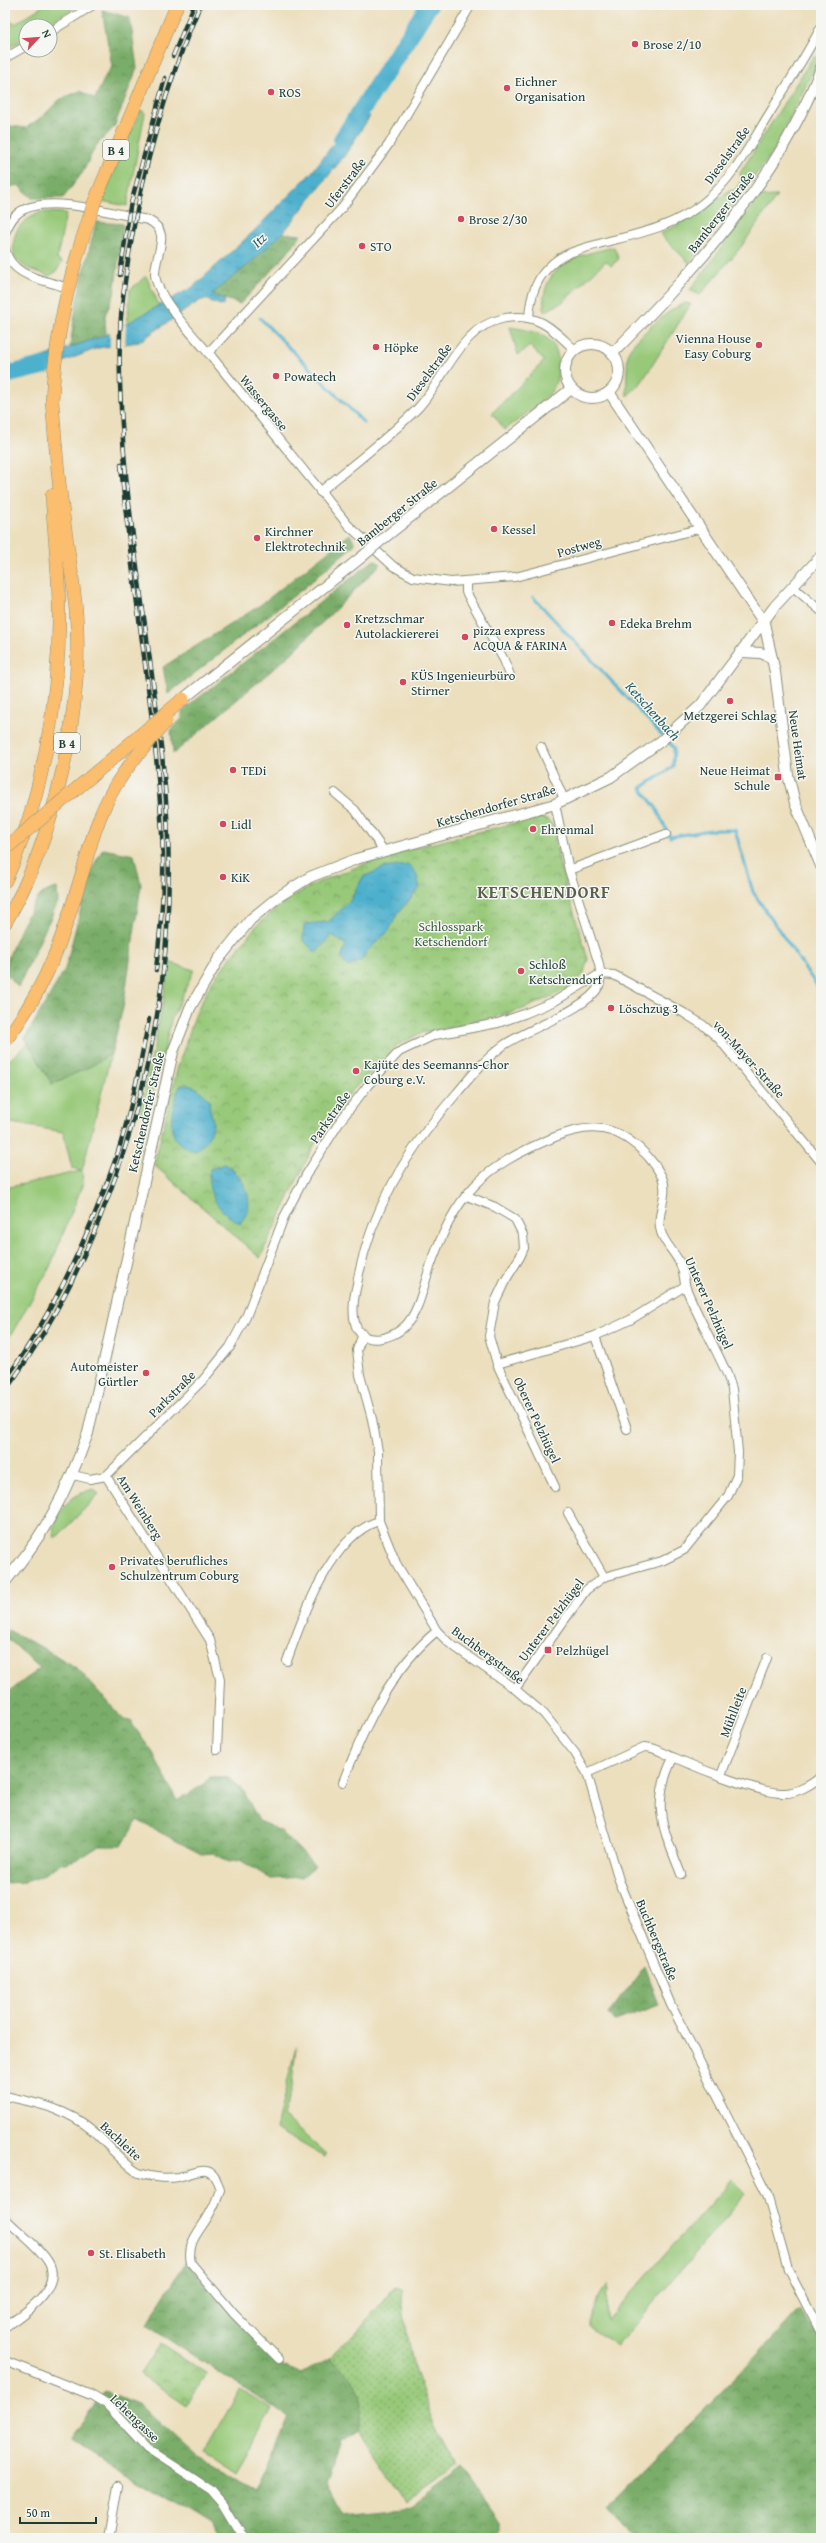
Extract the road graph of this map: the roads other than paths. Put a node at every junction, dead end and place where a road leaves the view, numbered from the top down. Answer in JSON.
{"nodes":[{"id":1,"x":93,"y":5,"type":"edge"},
{"id":2,"x":177,"y":5,"type":"edge"},
{"id":3,"x":471,"y":5,"type":"edge"},
{"id":4,"x":58,"y":27,"type":"edge"},
{"id":5,"x":821,"y":27,"type":"edge"},
{"id":6,"x":18,"y":51,"type":"edge"},
{"id":7,"x":5,"y":58,"type":"edge"},
{"id":8,"x":821,"y":68,"type":"edge"},
{"id":9,"x":5,"y":233,"type":"edge"},
{"id":10,"x":5,"y":249,"type":"edge"},
{"id":11,"x":67,"y":288,"type":"junction"},
{"id":12,"x":529,"y":318,"type":"junction"},
{"id":13,"x":574,"y":349,"type":"junction"},
{"id":14,"x":208,"y":353,"type":"junction"},
{"id":15,"x":613,"y":353,"type":"junction"},
{"id":16,"x":571,"y":389,"type":"junction"},
{"id":17,"x":609,"y":392,"type":"junction"},
{"id":18,"x":52,"y":401,"type":"junction"},
{"id":19,"x":320,"y":492,"type":"junction"},
{"id":20,"x":698,"y":529,"type":"junction"},
{"id":21,"x":821,"y":556,"type":"edge"},
{"id":22,"x":466,"y":582,"type":"junction"},
{"id":23,"x":793,"y":587,"type":"junction"},
{"id":24,"x":821,"y":611,"type":"edge"},
{"id":25,"x":764,"y":623,"type":"junction"},
{"id":26,"x":742,"y":652,"type":"junction"},
{"id":27,"x":772,"y":658,"type":"junction"},
{"id":28,"x":510,"y":675,"type":"dead end"},
{"id":29,"x":183,"y":699,"type":"junction"},
{"id":30,"x":541,"y":747,"type":"dead end"},
{"id":31,"x":334,"y":793,"type":"dead end"},
{"id":32,"x":564,"y":799,"type":"junction"},
{"id":33,"x":555,"y":804,"type":"junction"},
{"id":34,"x":666,"y":834,"type":"dead end"},
{"id":35,"x":5,"y":849,"type":"edge"},
{"id":36,"x":384,"y":851,"type":"junction"},
{"id":37,"x":821,"y":866,"type":"edge"},
{"id":38,"x":569,"y":870,"type":"junction"},
{"id":39,"x":5,"y":881,"type":"edge"},
{"id":40,"x":5,"y":923,"type":"edge"},
{"id":41,"x":600,"y":974,"type":"junction"},
{"id":42,"x":5,"y":1041,"type":"edge"},
{"id":43,"x":821,"y":1162,"type":"edge"},
{"id":44,"x":466,"y":1196,"type":"junction"},
{"id":45,"x":685,"y":1286,"type":"junction"},
{"id":46,"x":363,"y":1334,"type":"junction"},
{"id":47,"x":595,"y":1336,"type":"junction"},
{"id":48,"x":497,"y":1364,"type":"junction"},
{"id":49,"x":627,"y":1429,"type":"dead end"},
{"id":50,"x":73,"y":1475,"type":"junction"},
{"id":51,"x":106,"y":1476,"type":"junction"},
{"id":52,"x":555,"y":1487,"type":"dead end"},
{"id":53,"x":568,"y":1513,"type":"dead end"},
{"id":54,"x":380,"y":1521,"type":"junction"},
{"id":55,"x":604,"y":1577,"type":"junction"},
{"id":56,"x":5,"y":1582,"type":"edge"},
{"id":57,"x":437,"y":1631,"type":"junction"},
{"id":58,"x":767,"y":1658,"type":"dead end"},
{"id":59,"x":287,"y":1661,"type":"dead end"},
{"id":60,"x":515,"y":1690,"type":"junction"},
{"id":61,"x":217,"y":1750,"type":"dead end"},
{"id":62,"x":673,"y":1758,"type":"junction"},
{"id":63,"x":587,"y":1773,"type":"junction"},
{"id":64,"x":722,"y":1775,"type":"junction"},
{"id":65,"x":821,"y":1776,"type":"edge"},
{"id":66,"x":343,"y":1782,"type":"dead end"},
{"id":67,"x":681,"y":1874,"type":"dead end"},
{"id":68,"x":5,"y":2096,"type":"edge"},
{"id":69,"x":5,"y":2218,"type":"edge"},
{"id":70,"x":5,"y":2327,"type":"edge"},
{"id":71,"x":821,"y":2333,"type":"edge"},
{"id":72,"x":279,"y":2359,"type":"dead end"},
{"id":73,"x":5,"y":2361,"type":"edge"},
{"id":74,"x":118,"y":2486,"type":"dead end"},
{"id":75,"x":109,"y":2538,"type":"edge"},
{"id":76,"x":244,"y":2538,"type":"edge"}],
"edges":[{"from":1,"to":4,"type":"street"},
{"from":2,"to":11,"type":"main road","number":"B 4","bridge":true},
{"from":3,"to":14,"type":"street","name":"Uferstraße"},
{"from":5,"to":12,"type":"street","name":"Dieselstraße"},
{"from":6,"to":7,"type":"street"},
{"from":8,"to":15,"type":"street","name":"Bamberger Straße"},
{"from":9,"to":14,"type":"street","name":"Wassergasse"},
{"from":10,"to":11,"type":"street"},
{"from":11,"to":18,"type":"main road","number":"B 4"},
{"from":12,"to":13,"type":"street","name":"Dieselstraße"},
{"from":12,"to":19,"type":"street","name":"Dieselstraße"},
{"from":13,"to":15,"type":"street"},
{"from":13,"to":16,"type":"street"},
{"from":14,"to":19,"type":"street","name":"Wassergasse"},
{"from":15,"to":17,"type":"street"},
{"from":16,"to":17,"type":"street"},
{"from":16,"to":29,"type":"street","name":"Bamberger Straße","bridge":true},
{"from":17,"to":20,"type":"street"},
{"from":18,"to":39,"type":"main road","number":"B 4"},
{"from":18,"to":40,"type":"main road","number":"B 4"},
{"from":19,"to":22,"type":"street","name":"Wassergasse"},
{"from":20,"to":22,"type":"street","name":"Postweg"},
{"from":20,"to":25,"type":"street"},
{"from":21,"to":23,"type":"street","name":"Ketschendorfer Straße"},
{"from":22,"to":28,"type":"street"},
{"from":23,"to":24,"type":"street"},
{"from":23,"to":25,"type":"street","name":"Ketschendorfer Straße"},
{"from":25,"to":26,"type":"street","name":"Ketschendorfer Straße"},
{"from":25,"to":27,"type":"street","name":"Neue Heimat"},
{"from":26,"to":27,"type":"street"},
{"from":26,"to":32,"type":"street","name":"Ketschendorfer Straße"},
{"from":27,"to":37,"type":"street","name":"Neue Heimat"},
{"from":29,"to":35,"type":"main road","bridge":true},
{"from":29,"to":42,"type":"main road","bridge":true},
{"from":30,"to":32,"type":"street"},
{"from":31,"to":36,"type":"street"},
{"from":32,"to":33,"type":"street","name":"Ketschendorfer Straße"},
{"from":33,"to":36,"type":"street","name":"Ketschendorfer Straße"},
{"from":33,"to":38,"type":"street"},
{"from":34,"to":38,"type":"street"},
{"from":36,"to":50,"type":"street","name":"Ketschendorfer Straße"},
{"from":38,"to":41,"type":"street"},
{"from":41,"to":43,"type":"street","name":"von-Mayer-Straße"},
{"from":41,"to":46,"type":"street"},
{"from":41,"to":51,"type":"street","name":"Parkstraße"},
{"from":44,"to":45,"type":"street","name":"Unterer Pelzhügel"},
{"from":44,"to":46,"type":"street","name":"Unterer Pelzhügel"},
{"from":44,"to":48,"type":"street","name":"Oberer Pelzhügel"},
{"from":45,"to":47,"type":"street","name":"Oberer Pelzhügel"},
{"from":45,"to":55,"type":"street","name":"Unterer Pelzhügel"},
{"from":46,"to":54,"type":"street","name":"Buchbergstraße"},
{"from":47,"to":48,"type":"street","name":"Oberer Pelzhügel"},
{"from":47,"to":49,"type":"street"},
{"from":48,"to":52,"type":"street","name":"Oberer Pelzhügel"},
{"from":50,"to":51,"type":"street"},
{"from":50,"to":56,"type":"street","name":"Ketschendorfer Straße"},
{"from":51,"to":61,"type":"street","name":"Am Weinberg"},
{"from":53,"to":55,"type":"street"},
{"from":54,"to":57,"type":"street","name":"Buchbergstraße"},
{"from":54,"to":59,"type":"street"},
{"from":55,"to":60,"type":"street","name":"Unterer Pelzhügel"},
{"from":57,"to":60,"type":"street","name":"Buchbergstraße"},
{"from":57,"to":66,"type":"street"},
{"from":58,"to":64,"type":"street","name":"Mühlleite"},
{"from":60,"to":63,"type":"street","name":"Buchbergstraße"},
{"from":62,"to":63,"type":"street"},
{"from":62,"to":64,"type":"street"},
{"from":62,"to":67,"type":"street"},
{"from":63,"to":71,"type":"street","name":"Buchbergstraße"},
{"from":64,"to":65,"type":"street"},
{"from":68,"to":72,"type":"street","name":"Bachleite"},
{"from":69,"to":70,"type":"street"},
{"from":73,"to":76,"type":"street","name":"Lehengasse"},
{"from":74,"to":75,"type":"street"}]}
